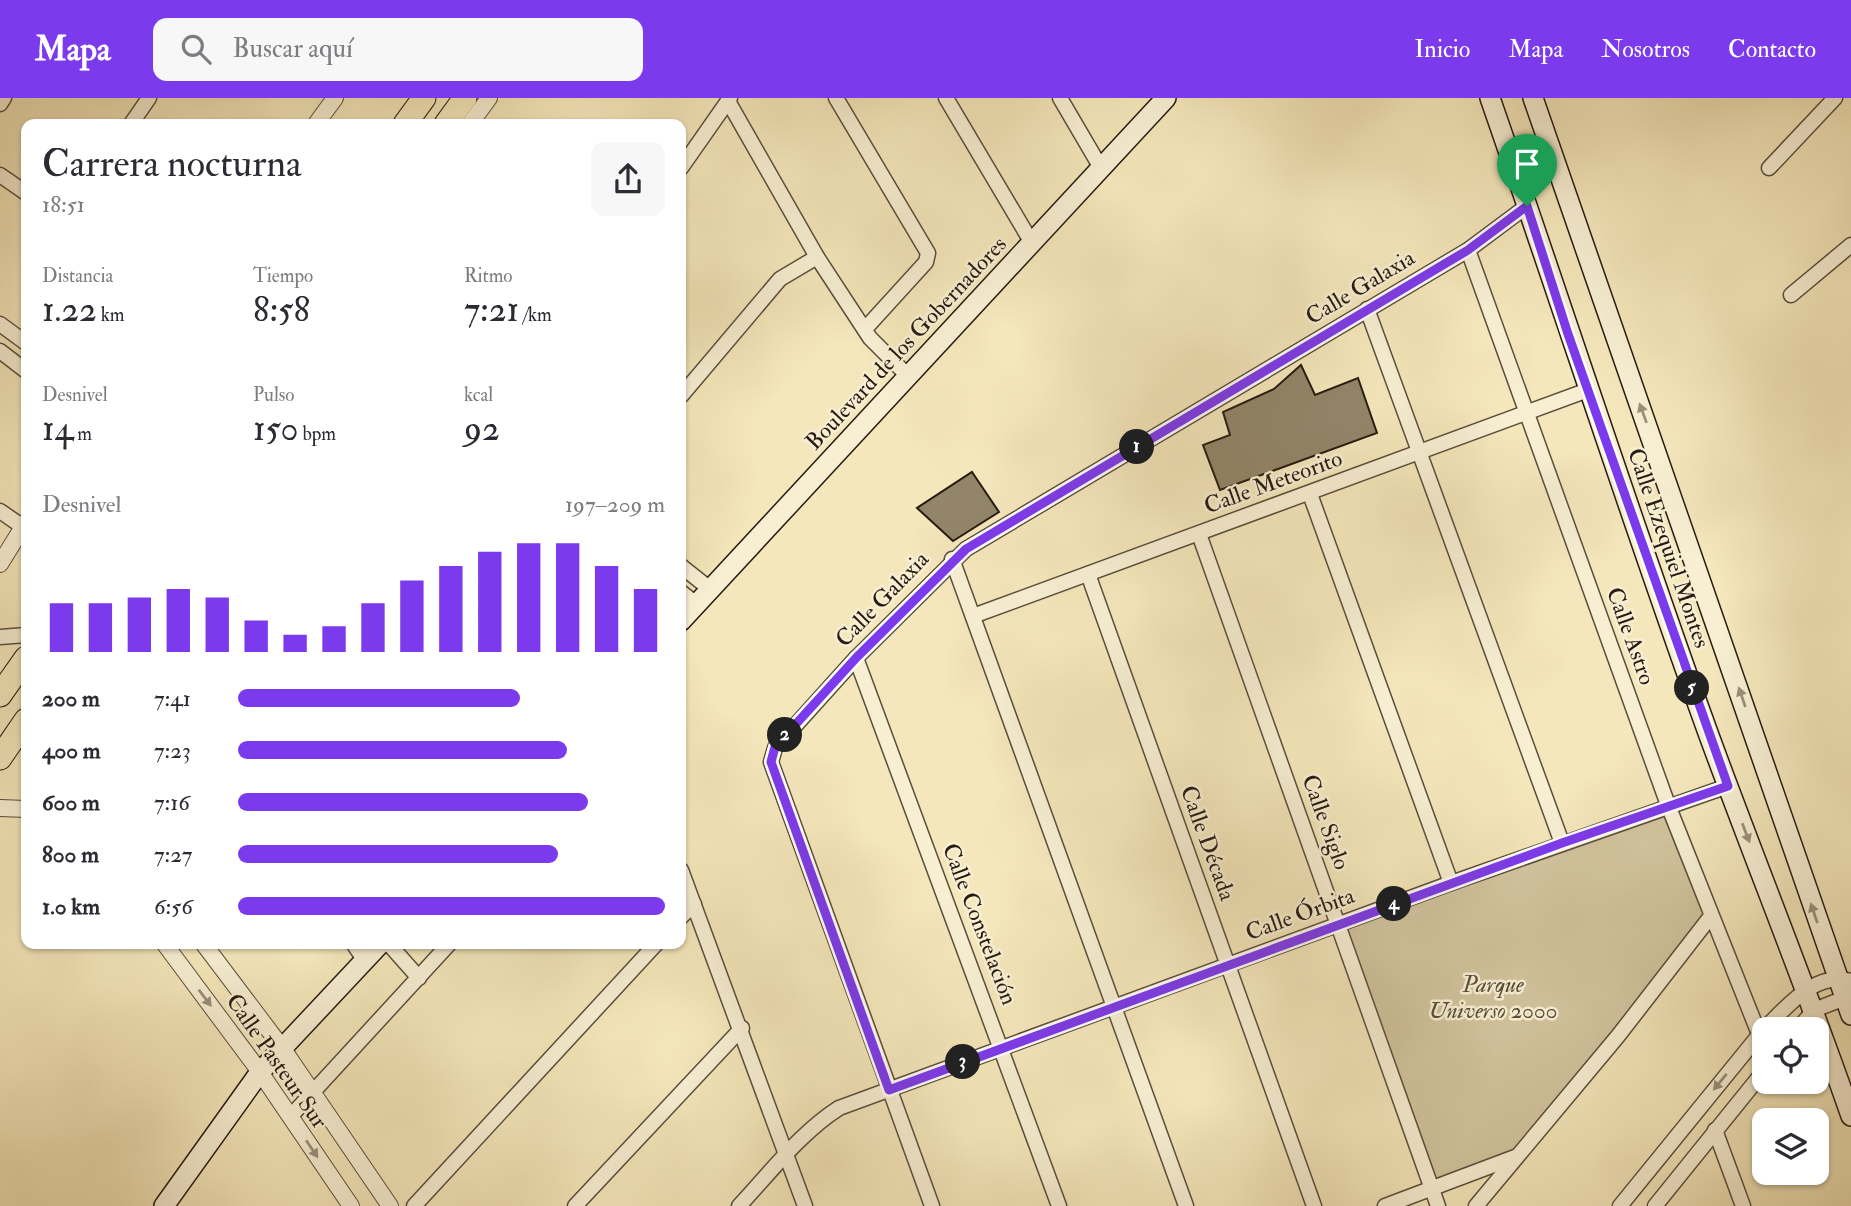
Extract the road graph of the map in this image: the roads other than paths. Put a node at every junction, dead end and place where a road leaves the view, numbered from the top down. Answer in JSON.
{"nodes":[{"id":1,"x":4,"y":98,"type":"edge"},
{"id":2,"x":149,"y":98,"type":"edge"},
{"id":3,"x":335,"y":98,"type":"edge"},
{"id":4,"x":424,"y":98,"type":"edge"},
{"id":5,"x":465,"y":98,"type":"edge"},
{"id":6,"x":489,"y":98,"type":"edge"},
{"id":7,"x":836,"y":98,"type":"edge"},
{"id":8,"x":946,"y":98,"type":"edge"},
{"id":9,"x":1060,"y":98,"type":"edge"},
{"id":10,"x":1166,"y":98,"type":"edge"},
{"id":11,"x":1490,"y":98,"type":"edge"},
{"id":12,"x":1532,"y":98,"type":"edge"},
{"id":13,"x":1835,"y":98,"type":"edge"},
{"id":14,"x":729,"y":99,"type":"edge"},
{"id":15,"x":0,"y":104,"type":"edge"},
{"id":16,"x":134,"y":119,"type":"edge"},
{"id":17,"x":320,"y":119,"type":"edge"},
{"id":18,"x":409,"y":119,"type":"edge"},
{"id":19,"x":450,"y":119,"type":"edge"},
{"id":20,"x":474,"y":119,"type":"edge"},
{"id":21,"x":686,"y":161,"type":"edge"},
{"id":22,"x":1769,"y":168,"type":"dead end"},
{"id":23,"x":1101,"y":169,"type":"junction"},
{"id":24,"x":0,"y":175,"type":"edge"},
{"id":25,"x":21,"y":190,"type":"edge"},
{"id":26,"x":1527,"y":206,"type":"junction"},
{"id":27,"x":1032,"y":243,"type":"junction"},
{"id":28,"x":1851,"y":245,"type":"edge"},
{"id":29,"x":1468,"y":250,"type":"junction"},
{"id":30,"x":817,"y":257,"type":"junction"},
{"id":31,"x":1791,"y":295,"type":"dead end"},
{"id":32,"x":1367,"y":309,"type":"junction"},
{"id":33,"x":0,"y":324,"type":"edge"},
{"id":34,"x":865,"y":329,"type":"junction"},
{"id":35,"x":21,"y":339,"type":"edge"},
{"id":36,"x":0,"y":351,"type":"edge"},
{"id":37,"x":21,"y":367,"type":"edge"},
{"id":38,"x":908,"y":376,"type":"junction"},
{"id":39,"x":686,"y":390,"type":"edge"},
{"id":40,"x":1588,"y":390,"type":"junction"},
{"id":41,"x":1527,"y":412,"type":"junction"},
{"id":42,"x":1418,"y":451,"type":"junction"},
{"id":43,"x":1310,"y":494,"type":"junction"},
{"id":44,"x":0,"y":511,"type":"edge"},
{"id":45,"x":21,"y":523,"type":"edge"},
{"id":46,"x":21,"y":530,"type":"edge"},
{"id":47,"x":1199,"y":534,"type":"junction"},
{"id":48,"x":952,"y":559,"type":"junction"},
{"id":49,"x":0,"y":564,"type":"edge"},
{"id":50,"x":686,"y":570,"type":"edge"},
{"id":51,"x":1088,"y":574,"type":"junction"},
{"id":52,"x":710,"y":589,"type":"junction"},
{"id":53,"x":688,"y":598,"type":"edge"},
{"id":54,"x":973,"y":616,"type":"junction"},
{"id":55,"x":21,"y":636,"type":"edge"},
{"id":56,"x":0,"y":638,"type":"edge"},
{"id":57,"x":856,"y":658,"type":"junction"},
{"id":58,"x":21,"y":665,"type":"edge"},
{"id":59,"x":0,"y":695,"type":"edge"},
{"id":60,"x":21,"y":727,"type":"edge"},
{"id":61,"x":0,"y":758,"type":"edge"},
{"id":62,"x":1728,"y":786,"type":"junction"},
{"id":63,"x":1668,"y":805,"type":"junction"},
{"id":64,"x":0,"y":808,"type":"edge"},
{"id":65,"x":21,"y":809,"type":"edge"},
{"id":66,"x":1562,"y":843,"type":"junction"},
{"id":67,"x":686,"y":883,"type":"edge"},
{"id":68,"x":1451,"y":883,"type":"junction"},
{"id":69,"x":694,"y":904,"type":"junction"},
{"id":70,"x":686,"y":913,"type":"edge"},
{"id":71,"x":1711,"y":916,"type":"junction"},
{"id":72,"x":1339,"y":924,"type":"junction"},
{"id":73,"x":1825,"y":943,"type":"junction"},
{"id":74,"x":168,"y":949,"type":"edge"},
{"id":75,"x":208,"y":949,"type":"edge"},
{"id":76,"x":357,"y":949,"type":"edge"},
{"id":77,"x":376,"y":949,"type":"edge"},
{"id":78,"x":393,"y":949,"type":"edge"},
{"id":79,"x":445,"y":949,"type":"edge"},
{"id":80,"x":651,"y":949,"type":"edge"},
{"id":81,"x":1794,"y":956,"type":"junction"},
{"id":82,"x":365,"y":961,"type":"junction"},
{"id":83,"x":1227,"y":965,"type":"junction"},
{"id":84,"x":419,"y":978,"type":"junction"},
{"id":85,"x":1806,"y":988,"type":"junction"},
{"id":86,"x":1848,"y":996,"type":"edge"},
{"id":87,"x":1114,"y":1005,"type":"junction"},
{"id":88,"x":1814,"y":1010,"type":"junction"},
{"id":89,"x":1756,"y":1017,"type":"edge"},
{"id":90,"x":1776,"y":1017,"type":"edge"},
{"id":91,"x":1808,"y":1017,"type":"edge"},
{"id":92,"x":1817,"y":1017,"type":"edge"},
{"id":93,"x":1829,"y":1018,"type":"edge"},
{"id":94,"x":741,"y":1028,"type":"junction"},
{"id":95,"x":1752,"y":1043,"type":"edge"},
{"id":96,"x":1003,"y":1048,"type":"junction"},
{"id":97,"x":283,"y":1049,"type":"junction"},
{"id":98,"x":1829,"y":1052,"type":"edge"},
{"id":99,"x":260,"y":1072,"type":"junction"},
{"id":100,"x":1752,"y":1085,"type":"edge"},
{"id":101,"x":889,"y":1090,"type":"junction"},
{"id":102,"x":312,"y":1094,"type":"junction"},
{"id":103,"x":290,"y":1116,"type":"junction"},
{"id":104,"x":1851,"y":1116,"type":"edge"},
{"id":105,"x":1715,"y":1130,"type":"junction"},
{"id":106,"x":787,"y":1154,"type":"junction"},
{"id":107,"x":1520,"y":1155,"type":"junction"},
{"id":108,"x":1432,"y":1188,"type":"junction"},
{"id":109,"x":163,"y":1206,"type":"edge"},
{"id":110,"x":351,"y":1206,"type":"edge"},
{"id":111,"x":390,"y":1206,"type":"edge"},
{"id":112,"x":414,"y":1206,"type":"edge"},
{"id":113,"x":575,"y":1206,"type":"edge"},
{"id":114,"x":738,"y":1206,"type":"edge"},
{"id":115,"x":805,"y":1206,"type":"edge"},
{"id":116,"x":932,"y":1206,"type":"edge"},
{"id":117,"x":1059,"y":1206,"type":"edge"},
{"id":118,"x":1186,"y":1206,"type":"edge"},
{"id":119,"x":1314,"y":1206,"type":"edge"},
{"id":120,"x":1385,"y":1206,"type":"edge"},
{"id":121,"x":1438,"y":1206,"type":"edge"},
{"id":122,"x":1476,"y":1206,"type":"edge"},
{"id":123,"x":1620,"y":1206,"type":"edge"},
{"id":124,"x":1655,"y":1206,"type":"edge"},
{"id":125,"x":1743,"y":1206,"type":"edge"}],
"edges":[{"from":1,"to":15,"type":"street"},
{"from":2,"to":16,"type":"street"},
{"from":3,"to":17,"type":"street"},
{"from":4,"to":18,"type":"highway"},
{"from":5,"to":19,"type":"highway"},
{"from":6,"to":20,"type":"street"},
{"from":7,"to":34,"type":"street"},
{"from":8,"to":27,"type":"street"},
{"from":9,"to":23,"type":"street"},
{"from":10,"to":23,"type":"main road","name":"Boulevard de los Gobernadores"},
{"from":11,"to":26,"type":"main road","name":"Calle Ezequiel Montes"},
{"from":73,"to":12,"type":"main road","name":"Calle Ezequiel Montes","one_way":true},
{"from":13,"to":22,"type":"street"},
{"from":14,"to":21,"type":"street"},
{"from":14,"to":30,"type":"street"},
{"from":23,"to":27,"type":"main road","name":"Boulevard de los Gobernadores"},
{"from":24,"to":25,"type":"street"},
{"from":26,"to":29,"type":"street","name":"Calle Galaxia"},
{"from":26,"to":40,"type":"main road","name":"Calle Ezequiel Montes"},
{"from":27,"to":38,"type":"main road","name":"Boulevard de los Gobernadores"},
{"from":28,"to":31,"type":"street"},
{"from":29,"to":32,"type":"street","name":"Calle Galaxia"},
{"from":29,"to":41,"type":"street","name":"Calle Astro"},
{"from":30,"to":34,"type":"street"},
{"from":30,"to":39,"type":"street"},
{"from":32,"to":42,"type":"street"},
{"from":32,"to":48,"type":"street","name":"Calle Galaxia"},
{"from":33,"to":35,"type":"street"},
{"from":34,"to":38,"type":"street"},
{"from":36,"to":37,"type":"street"},
{"from":38,"to":52,"type":"main road","name":"Boulevard de los Gobernadores"},
{"from":40,"to":41,"type":"street","name":"Calle Meteorito"},
{"from":40,"to":62,"type":"main road","name":"Calle Ezequiel Montes"},
{"from":41,"to":42,"type":"street","name":"Calle Meteorito"},
{"from":41,"to":63,"type":"street","name":"Calle Astro"},
{"from":42,"to":43,"type":"street","name":"Calle Meteorito"},
{"from":42,"to":66,"type":"street"},
{"from":43,"to":47,"type":"street","name":"Calle Meteorito"},
{"from":43,"to":68,"type":"street"},
{"from":44,"to":45,"type":"street"},
{"from":46,"to":49,"type":"street"},
{"from":47,"to":51,"type":"street","name":"Calle Meteorito"},
{"from":47,"to":72,"type":"street","name":"Calle Siglo"},
{"from":48,"to":54,"type":"street"},
{"from":48,"to":57,"type":"street","name":"Calle Galaxia"},
{"from":50,"to":52,"type":"street"},
{"from":51,"to":54,"type":"street","name":"Calle Meteorito"},
{"from":51,"to":83,"type":"street","name":"Calle Década"},
{"from":52,"to":53,"type":"main road","name":"Boulevard de los Gobernadores"},
{"from":54,"to":87,"type":"street"},
{"from":55,"to":56,"type":"street"},
{"from":57,"to":96,"type":"street","name":"Calle Constelación"},
{"from":57,"to":101,"type":"street","name":"Calle Galaxia"},
{"from":58,"to":59,"type":"highway"},
{"from":60,"to":61,"type":"highway"},
{"from":62,"to":63,"type":"street","name":"Calle Órbita"},
{"from":62,"to":81,"type":"main road","name":"Calle Ezequiel Montes","one_way":true},
{"from":63,"to":66,"type":"street","name":"Calle Órbita"},
{"from":63,"to":71,"type":"street","name":"Calle Astro"},
{"from":64,"to":65,"type":"street"},
{"from":66,"to":68,"type":"street","name":"Calle Órbita"},
{"from":67,"to":69,"type":"street"},
{"from":68,"to":72,"type":"street","name":"Calle Órbita"},
{"from":69,"to":70,"type":"street"},
{"from":69,"to":94,"type":"street"},
{"from":71,"to":89,"type":"street","name":"Calle Astro"},
{"from":71,"to":107,"type":"street"},
{"from":72,"to":83,"type":"street","name":"Calle Órbita"},
{"from":72,"to":108,"type":"street","name":"Calle Siglo"},
{"from":73,"to":81,"type":"main road"},
{"from":73,"to":86,"type":"main road","name":"Calle Ezequiel Montes"},
{"from":74,"to":99,"type":"street","name":"Calle Pasteur Sur","one_way":true},
{"from":75,"to":97,"type":"street","name":"Calle Pasteur Sur"},
{"from":76,"to":82,"type":"street"},
{"from":77,"to":82,"type":"main road"},
{"from":78,"to":84,"type":"street"},
{"from":79,"to":84,"type":"street"},
{"from":80,"to":112,"type":"street"},
{"from":81,"to":85,"type":"main road","name":"Calle Ezequiel Montes"},
{"from":82,"to":97,"type":"main road"},
{"from":83,"to":87,"type":"street","name":"Calle Órbita"},
{"from":83,"to":119,"type":"street","name":"Calle Década"},
{"from":84,"to":102,"type":"street"},
{"from":85,"to":86,"type":"street"},
{"from":85,"to":88,"type":"main road","name":"Calle Ezequiel Montes"},
{"from":85,"to":90,"type":"street"},
{"from":86,"to":88,"type":"street"},
{"from":86,"to":93,"type":"main road"},
{"from":87,"to":96,"type":"street","name":"Calle Órbita"},
{"from":87,"to":118,"type":"street"},
{"from":88,"to":91,"type":"street"},
{"from":88,"to":92,"type":"main road","name":"Calle Ezequiel Montes"},
{"from":94,"to":106,"type":"street"},
{"from":94,"to":113,"type":"street"},
{"from":95,"to":123,"type":"street","one_way":true},
{"from":96,"to":101,"type":"street","name":"Calle Órbita"},
{"from":96,"to":117,"type":"street","name":"Calle Constelación"},
{"from":97,"to":99,"type":"main road"},
{"from":97,"to":102,"type":"street","name":"Calle Pasteur Sur"},
{"from":98,"to":104,"type":"main road","name":"Calle Ezequiel Montes"},
{"from":99,"to":103,"type":"street","name":"Calle Pasteur Sur"},
{"from":99,"to":109,"type":"main road"},
{"from":100,"to":105,"type":"street"},
{"from":101,"to":106,"type":"street","name":"Calle Órbita"},
{"from":101,"to":116,"type":"street","name":"Calle Galaxia"},
{"from":102,"to":103,"type":"street"},
{"from":102,"to":111,"type":"street","name":"Calle Pasteur Sur"},
{"from":103,"to":110,"type":"street","name":"Calle Pasteur Sur","one_way":true},
{"from":105,"to":124,"type":"street"},
{"from":105,"to":125,"type":"street"},
{"from":106,"to":114,"type":"street","name":"Calle Órbita"},
{"from":106,"to":115,"type":"street"},
{"from":107,"to":108,"type":"street"},
{"from":107,"to":122,"type":"street"},
{"from":108,"to":120,"type":"street"},
{"from":108,"to":121,"type":"street","name":"Calle Siglo"}]}
